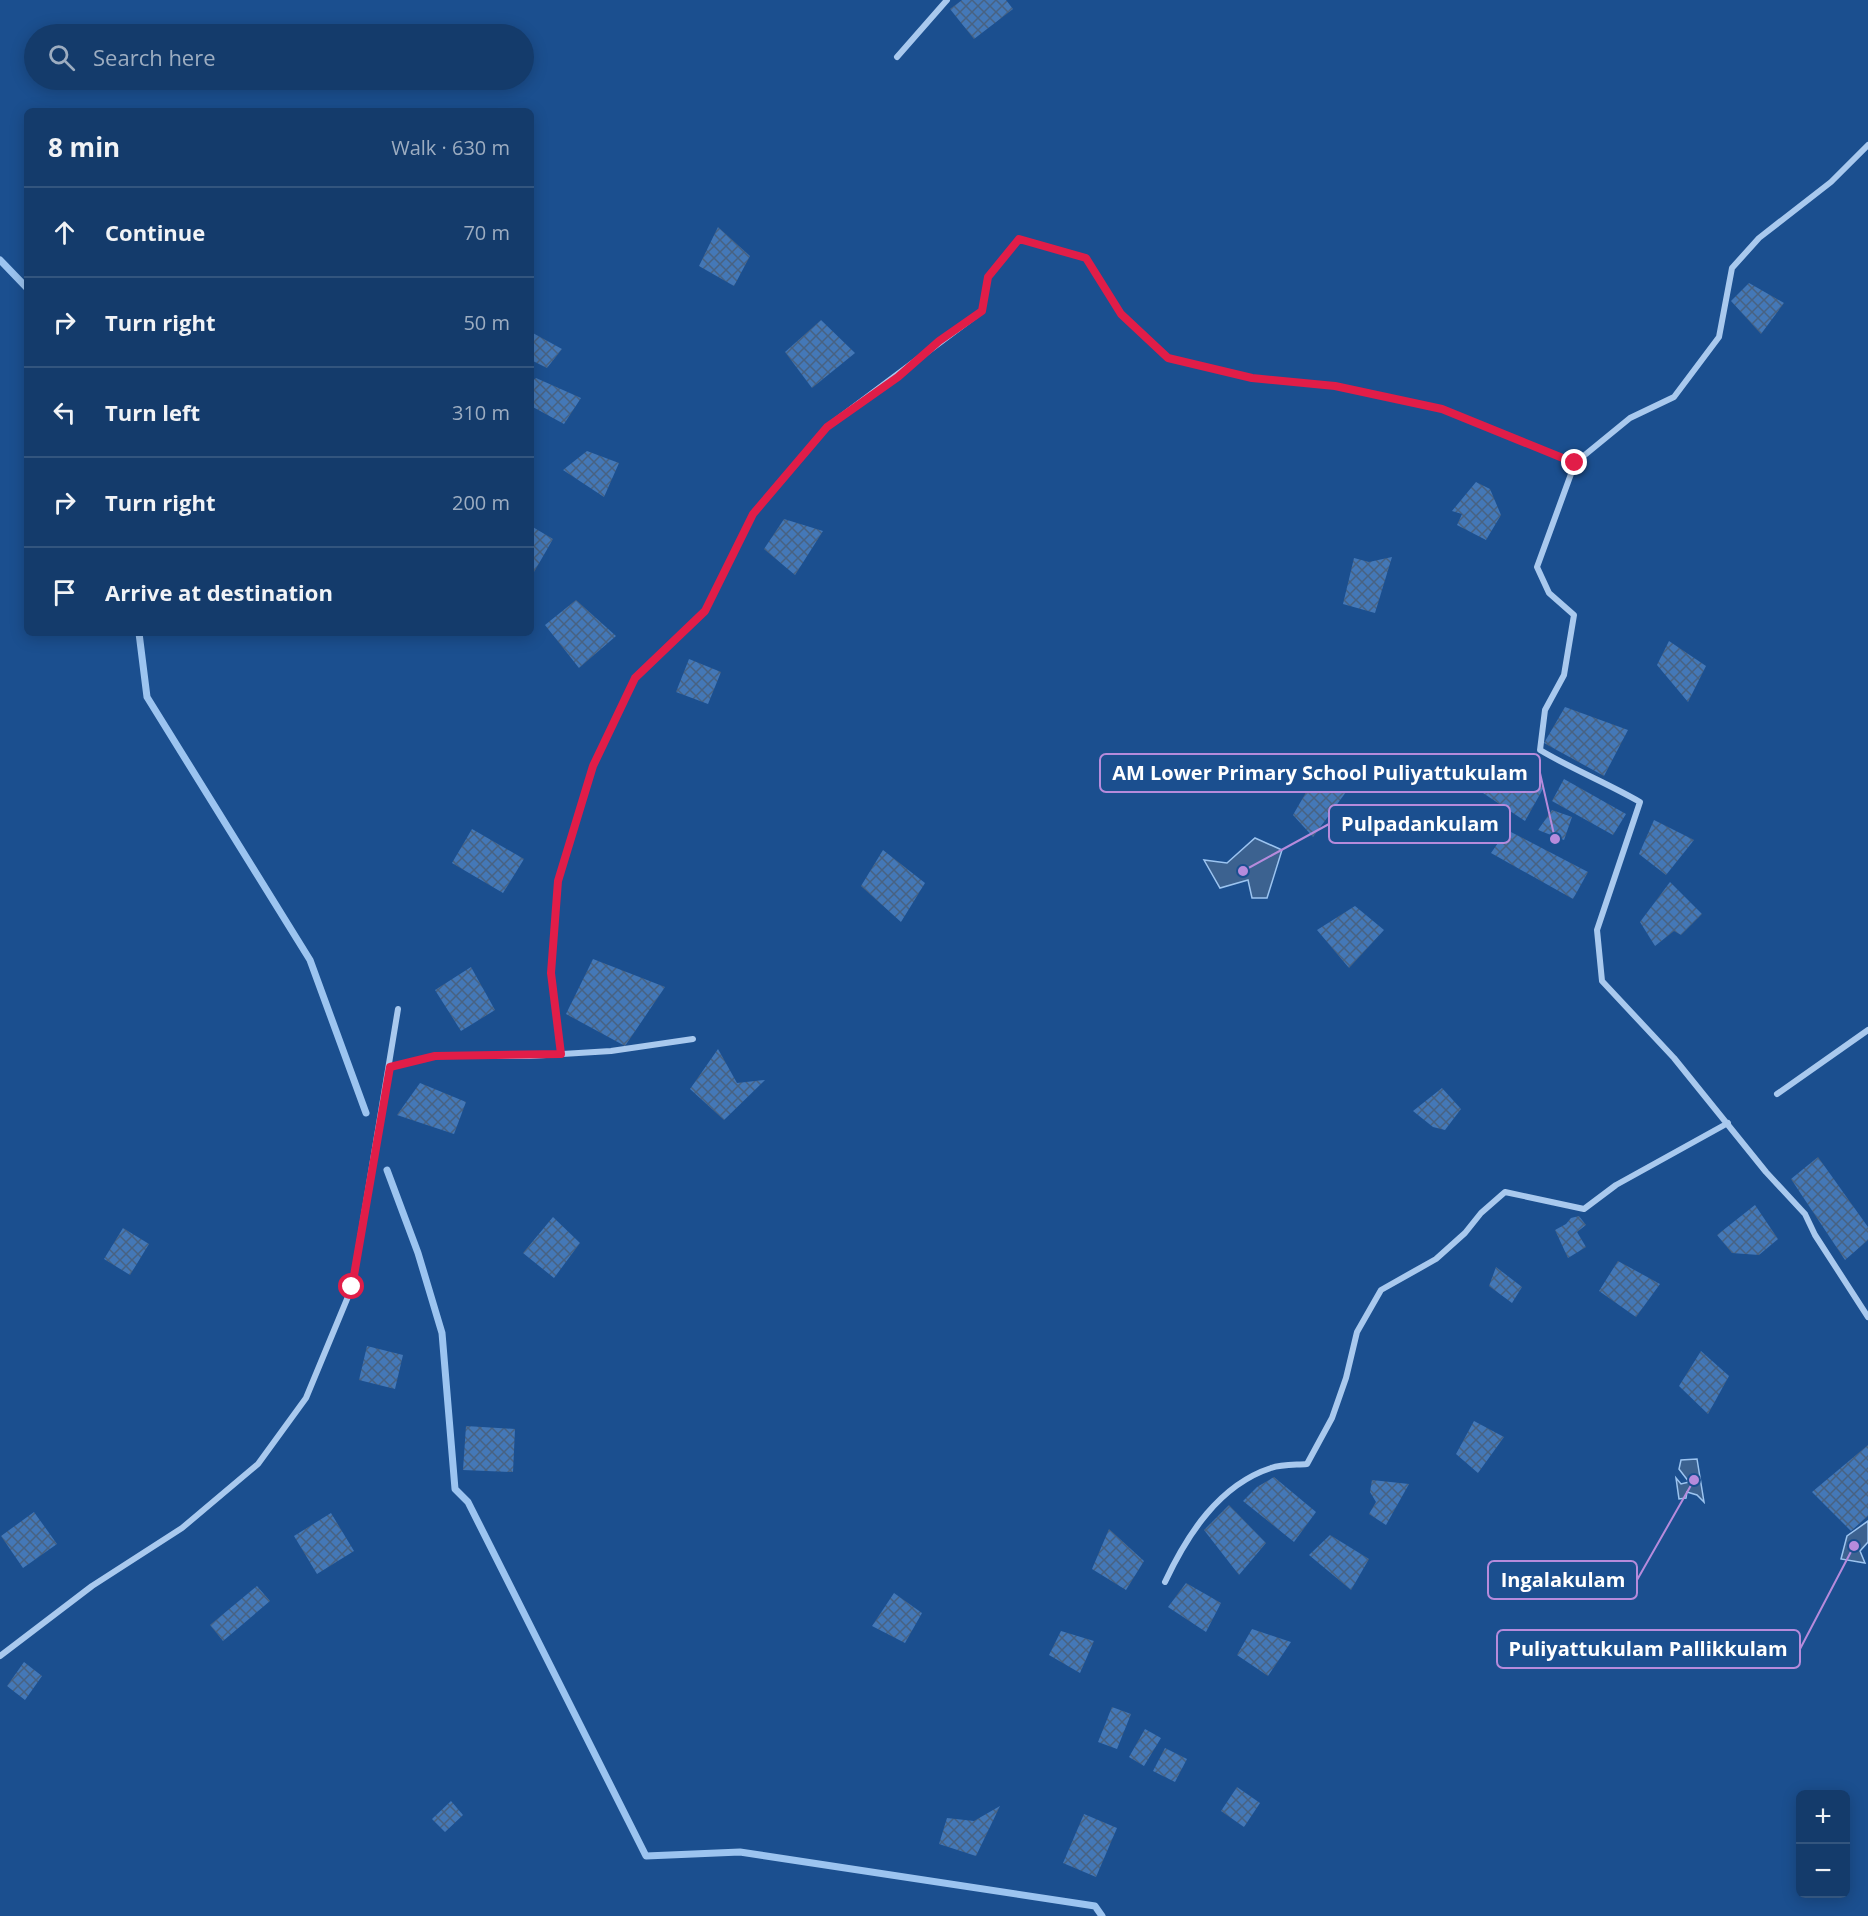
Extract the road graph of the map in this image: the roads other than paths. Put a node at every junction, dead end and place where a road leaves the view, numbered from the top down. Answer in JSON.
{"nodes":[{"id":1,"x":947,"y":0,"type":"edge"},
{"id":2,"x":897,"y":57,"type":"dead end"},
{"id":3,"x":1868,"y":145,"type":"edge"},
{"id":4,"x":1575,"y":463,"type":"junction"},
{"id":5,"x":398,"y":1009,"type":"dead end"},
{"id":6,"x":1868,"y":1030,"type":"edge"},
{"id":7,"x":693,"y":1039,"type":"dead end"},
{"id":8,"x":561,"y":1054,"type":"junction"},
{"id":9,"x":390,"y":1067,"type":"junction"},
{"id":10,"x":1777,"y":1094,"type":"dead end"},
{"id":11,"x":1728,"y":1123,"type":"junction"},
{"id":12,"x":1868,"y":1317,"type":"edge"},
{"id":13,"x":1165,"y":1582,"type":"dead end"},
{"id":14,"x":0,"y":1656,"type":"edge"}],
"edges":[{"from":1,"to":2,"type":"street"},
{"from":3,"to":4,"type":"street"},
{"from":4,"to":8,"type":"street"},
{"from":4,"to":11,"type":"street"},
{"from":5,"to":9,"type":"street"},
{"from":6,"to":10,"type":"street"},
{"from":7,"to":8,"type":"street"},
{"from":8,"to":9,"type":"street"},
{"from":9,"to":14,"type":"street"},
{"from":11,"to":12,"type":"street"},
{"from":11,"to":13,"type":"street"}]}
